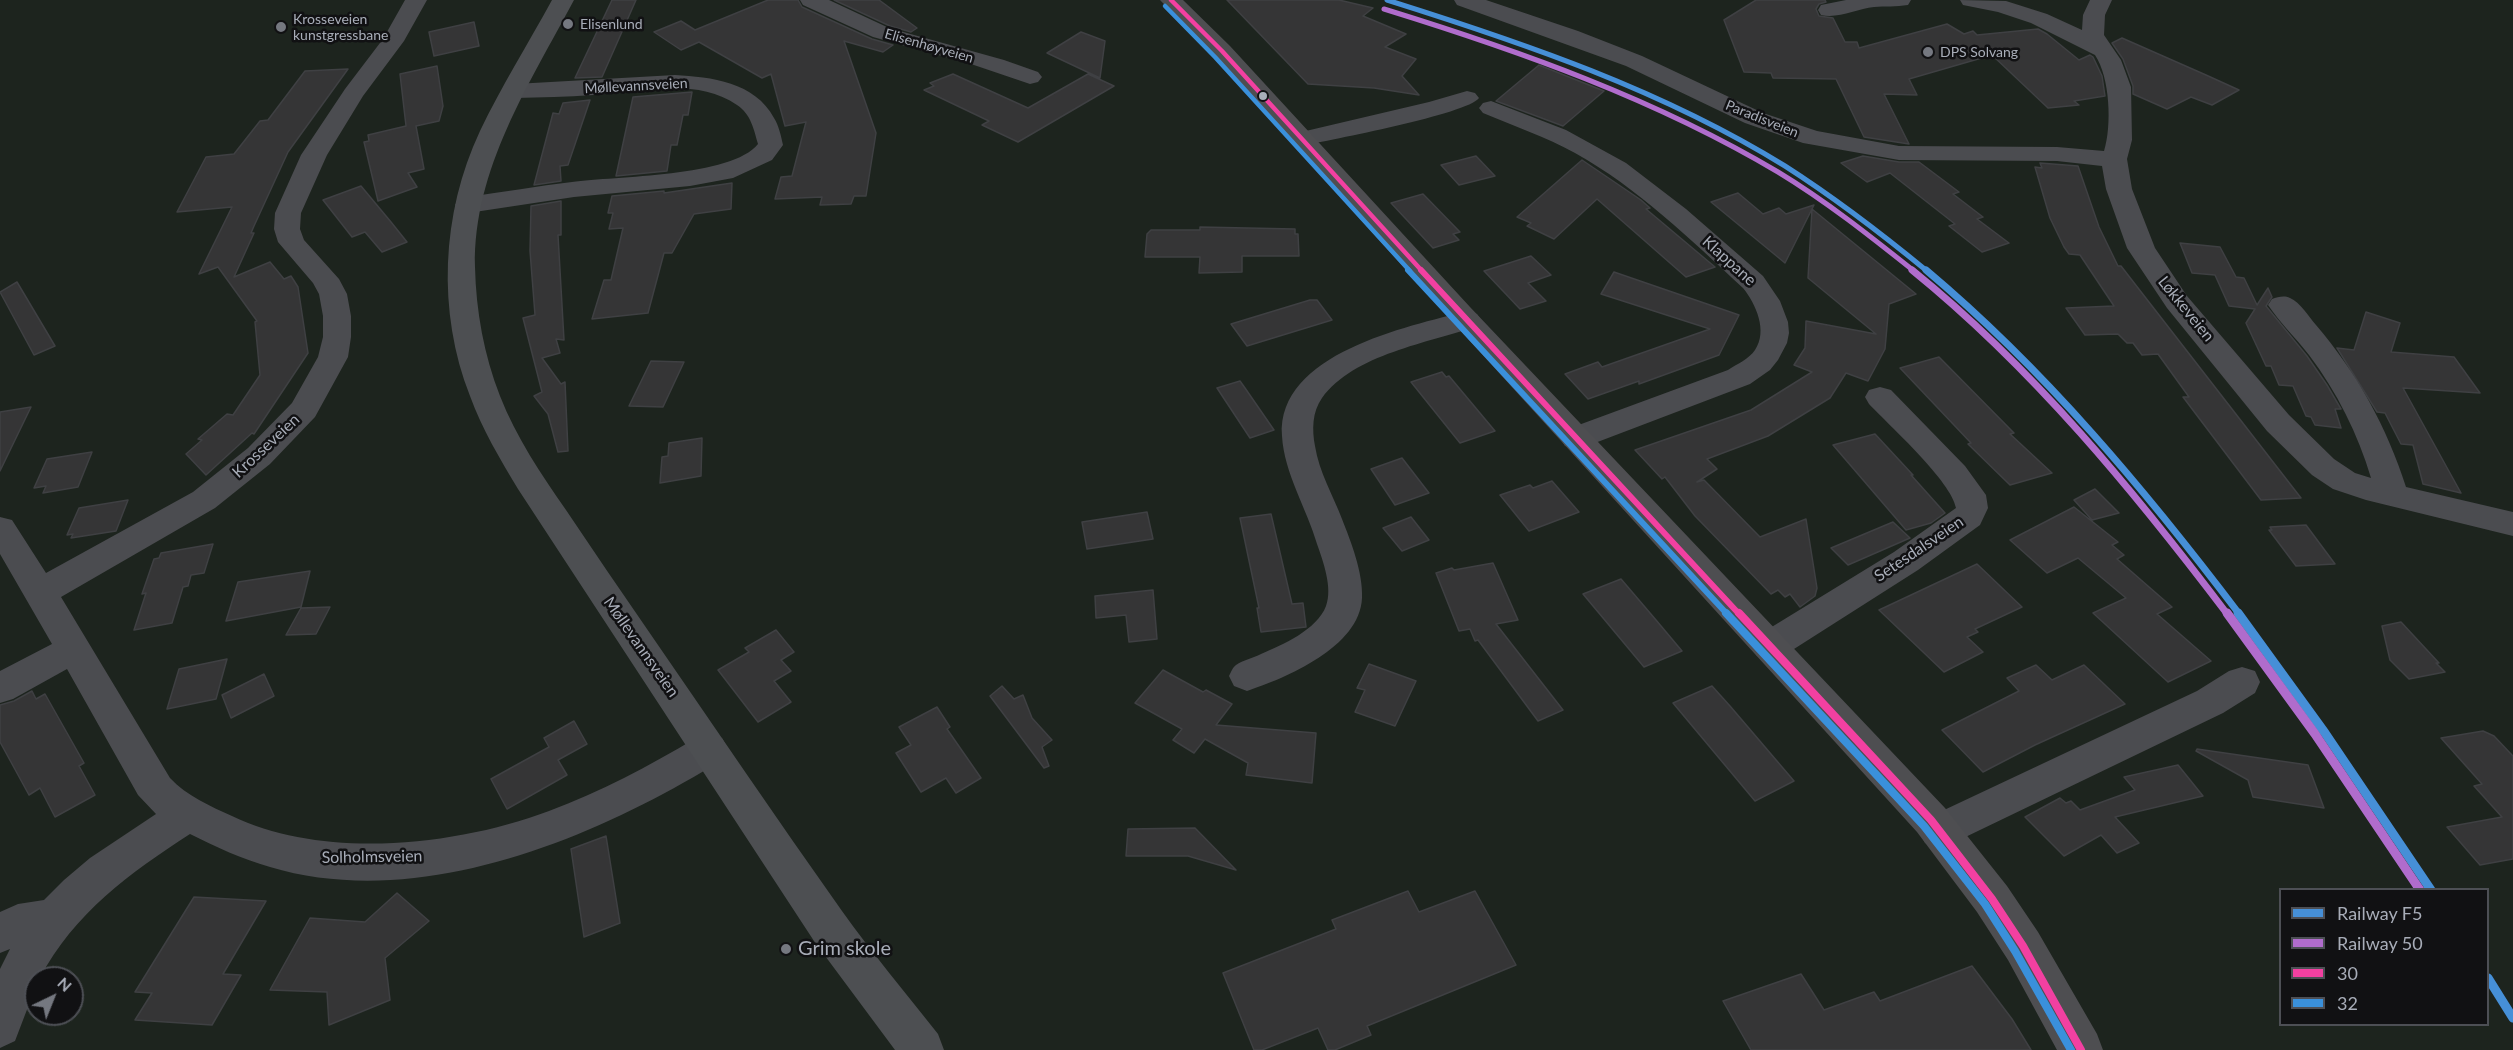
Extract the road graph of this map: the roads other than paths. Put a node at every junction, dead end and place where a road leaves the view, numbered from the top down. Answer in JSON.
{"nodes":[{"id":1,"x":416,"y":0,"type":"edge"},
{"id":2,"x":563,"y":0,"type":"edge"},
{"id":3,"x":1171,"y":0,"type":"edge"},
{"id":4,"x":1465,"y":0,"type":"edge"},
{"id":5,"x":1900,"y":0,"type":"edge"},
{"id":6,"x":1971,"y":0,"type":"edge"},
{"id":7,"x":2101,"y":0,"type":"edge"},
{"id":8,"x":830,"y":3,"type":"edge"},
{"id":9,"x":1829,"y":10,"type":"dead end"},
{"id":10,"x":2102,"y":50,"type":"junction"},
{"id":11,"x":1030,"y":77,"type":"dead end"},
{"id":12,"x":515,"y":91,"type":"junction"},
{"id":13,"x":1302,"y":139,"type":"junction"},
{"id":14,"x":2115,"y":159,"type":"junction"},
{"id":15,"x":468,"y":204,"type":"junction"},
{"id":16,"x":2282,"y":305,"type":"dead end"},
{"id":17,"x":1467,"y":320,"type":"junction"},
{"id":18,"x":1880,"y":397,"type":"dead end"},
{"id":19,"x":1576,"y":438,"type":"junction"},
{"id":20,"x":2392,"y":495,"type":"junction"},
{"id":21,"x":2513,"y":524,"type":"edge"},
{"id":22,"x":0,"y":529,"type":"edge"},
{"id":23,"x":40,"y":593,"type":"junction"},
{"id":24,"x":1770,"y":646,"type":"junction"},
{"id":25,"x":74,"y":649,"type":"junction"},
{"id":26,"x":1247,"y":676,"type":"dead end"},
{"id":27,"x":2242,"y":682,"type":"dead end"},
{"id":28,"x":0,"y":688,"type":"edge"},
{"id":29,"x":709,"y":749,"type":"junction"},
{"id":30,"x":189,"y":814,"type":"junction"},
{"id":31,"x":1939,"y":831,"type":"junction"},
{"id":32,"x":58,"y":917,"type":"junction"},
{"id":33,"x":0,"y":933,"type":"edge"},
{"id":34,"x":0,"y":1026,"type":"edge"},
{"id":35,"x":922,"y":1050,"type":"edge"},
{"id":36,"x":2081,"y":1050,"type":"edge"}],
"edges":[{"from":1,"to":23,"type":"street","name":"Krosseveien"},
{"from":2,"to":12,"type":"main road","name":"Møllevannsveien"},
{"from":3,"to":13,"type":"highway"},
{"from":4,"to":14,"type":"street","name":"Paradisveien"},
{"from":5,"to":9,"type":"street"},
{"from":6,"to":10,"type":"street"},
{"from":7,"to":10,"type":"street","name":"Løkkeveien"},
{"from":8,"to":11,"type":"street","name":"Elisenhøyveien"},
{"from":10,"to":14,"type":"street","name":"Løkkeveien"},
{"from":12,"to":15,"type":"main road","name":"Møllevannsveien"},
{"from":12,"to":15,"type":"street","name":"Møllevannsveien"},
{"from":13,"to":17,"type":"highway"},
{"from":13,"to":19,"type":"street","name":"Klappane"},
{"from":14,"to":20,"type":"street","name":"Løkkeveien"},
{"from":15,"to":29,"type":"main road","name":"Møllevannsveien"},
{"from":16,"to":20,"type":"street"},
{"from":17,"to":19,"type":"highway"},
{"from":17,"to":26,"type":"street"},
{"from":18,"to":24,"type":"street","name":"Setesdalsveien"},
{"from":19,"to":24,"type":"highway"},
{"from":20,"to":21,"type":"street","name":"Løkkeveien"},
{"from":22,"to":23,"type":"street","name":"Solholmsveien"},
{"from":23,"to":25,"type":"street","name":"Solholmsveien"},
{"from":24,"to":31,"type":"highway"},
{"from":25,"to":28,"type":"street"},
{"from":25,"to":30,"type":"street","name":"Solholmsveien"},
{"from":27,"to":31,"type":"street"},
{"from":29,"to":30,"type":"street","name":"Solholmsveien"},
{"from":29,"to":35,"type":"main road","name":"Møllevannsveien"},
{"from":30,"to":32,"type":"street"},
{"from":31,"to":36,"type":"highway"},
{"from":32,"to":33,"type":"street"},
{"from":32,"to":34,"type":"street"}]}
